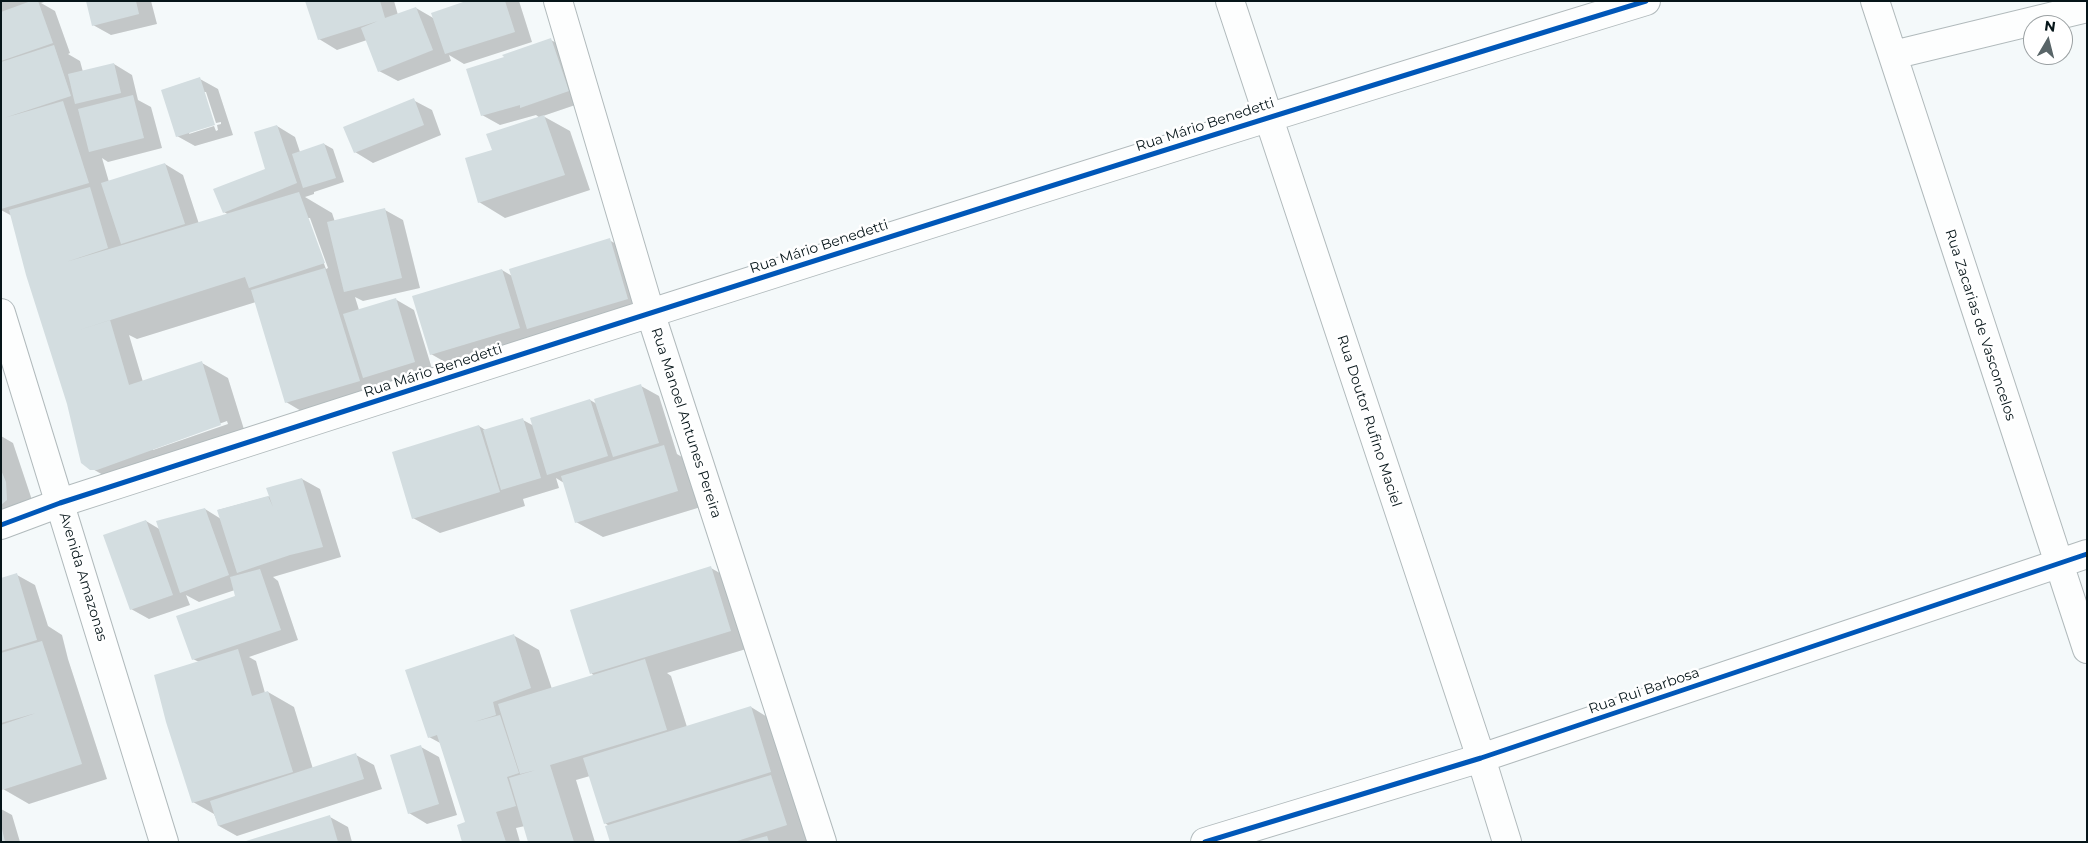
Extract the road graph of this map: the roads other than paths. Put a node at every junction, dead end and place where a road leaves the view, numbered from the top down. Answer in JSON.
{"nodes":[{"id":1,"x":558,"y":1,"type":"edge"},
{"id":2,"x":1230,"y":1,"type":"edge"},
{"id":3,"x":1646,"y":1,"type":"edge"},
{"id":4,"x":1875,"y":1,"type":"edge"},
{"id":5,"x":2087,"y":8,"type":"edge"},
{"id":6,"x":1893,"y":55,"type":"junction"},
{"id":7,"x":1268,"y":116,"type":"junction"},
{"id":8,"x":650,"y":312,"type":"junction"},
{"id":9,"x":1,"y":313,"type":"edge"},
{"id":10,"x":60,"y":503,"type":"junction"},
{"id":11,"x":1,"y":524,"type":"edge"},
{"id":12,"x":2087,"y":554,"type":"edge"},
{"id":13,"x":2058,"y":563,"type":"junction"},
{"id":14,"x":2087,"y":649,"type":"edge"},
{"id":15,"x":1481,"y":758,"type":"junction"},
{"id":16,"x":164,"y":842,"type":"edge"},
{"id":17,"x":822,"y":842,"type":"edge"},
{"id":18,"x":1206,"y":842,"type":"edge"},
{"id":19,"x":1507,"y":842,"type":"edge"}],
"edges":[{"from":1,"to":8,"type":"street","name":"Rua Manoel Antunes Pereira"},
{"from":2,"to":7,"type":"street","name":"Rua Doutor Rufino Maciel"},
{"from":3,"to":7,"type":"street","name":"Rua Mário Benedetti"},
{"from":4,"to":6,"type":"street","name":"Rua Zacarias de Vasconcelos"},
{"from":5,"to":6,"type":"street"},
{"from":6,"to":13,"type":"street","name":"Rua Zacarias de Vasconcelos"},
{"from":7,"to":8,"type":"street","name":"Rua Mário Benedetti"},
{"from":7,"to":15,"type":"street","name":"Rua Doutor Rufino Maciel"},
{"from":8,"to":10,"type":"street","name":"Rua Mário Benedetti"},
{"from":8,"to":17,"type":"street","name":"Rua Manoel Antunes Pereira"},
{"from":9,"to":10,"type":"street","name":"Avenida Amazonas"},
{"from":10,"to":11,"type":"street","name":"Rua Mário Benedetti"},
{"from":10,"to":16,"type":"street","name":"Avenida Amazonas"},
{"from":12,"to":13,"type":"street","name":"Rua Rui Barbosa"},
{"from":13,"to":14,"type":"street","name":"Rua Zacarias de Vasconcelos"},
{"from":13,"to":15,"type":"street","name":"Rua Rui Barbosa"},
{"from":15,"to":18,"type":"street","name":"Rua Rui Barbosa"},
{"from":15,"to":19,"type":"street","name":"Rua Doutor Rufino Maciel"}]}
